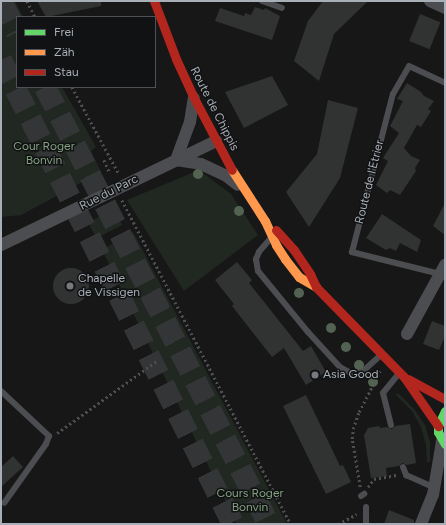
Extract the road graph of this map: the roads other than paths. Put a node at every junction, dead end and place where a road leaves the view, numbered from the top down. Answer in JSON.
{"nodes":[{"id":1,"x":154,"y":1,"type":"edge"},
{"id":2,"x":262,"y":1,"type":"edge"},
{"id":3,"x":430,"y":1,"type":"edge"},
{"id":4,"x":282,"y":8,"type":"dead end"},
{"id":5,"x":445,"y":8,"type":"edge"},
{"id":6,"x":445,"y":83,"type":"edge"},
{"id":7,"x":194,"y":98,"type":"junction"},
{"id":8,"x":216,"y":141,"type":"junction"},
{"id":9,"x":176,"y":160,"type":"junction"},
{"id":10,"x":246,"y":191,"type":"junction"},
{"id":11,"x":275,"y":234,"type":"junction"},
{"id":12,"x":1,"y":245,"type":"edge"},
{"id":13,"x":442,"y":270,"type":"edge"},
{"id":14,"x":407,"y":334,"type":"dead end"},
{"id":15,"x":381,"y":354,"type":"junction"},
{"id":16,"x":402,"y":375,"type":"junction"},
{"id":17,"x":1,"y":391,"type":"edge"},
{"id":18,"x":445,"y":399,"type":"edge"},
{"id":19,"x":445,"y":411,"type":"edge"},
{"id":20,"x":391,"y":425,"type":"dead end"},
{"id":21,"x":438,"y":426,"type":"junction"},
{"id":22,"x":444,"y":442,"type":"edge"},
{"id":23,"x":404,"y":470,"type":"road end"},
{"id":24,"x":445,"y":477,"type":"edge"},
{"id":25,"x":434,"y":492,"type":"junction"},
{"id":26,"x":4,"y":503,"type":"dead end"},
{"id":27,"x":366,"y":509,"type":"road end"},
{"id":28,"x":366,"y":524,"type":"edge"},
{"id":29,"x":421,"y":524,"type":"edge"}],
"edges":[{"from":1,"to":7,"type":"street","name":"Route de Chippis"},
{"from":2,"to":4,"type":"lane"},
{"from":3,"to":5,"type":"street"},
{"from":6,"to":13,"type":"lane","name":"Route de l'Etrier"},
{"from":7,"to":8,"type":"street","name":"Route de Chippis"},
{"from":7,"to":9,"type":"street"},
{"from":8,"to":9,"type":"street","name":"Rue du Parc"},
{"from":8,"to":10,"type":"street","name":"Route de Chippis"},
{"from":9,"to":10,"type":"street"},
{"from":9,"to":12,"type":"street","name":"Rue du Parc"},
{"from":10,"to":11,"type":"street","name":"Route de Chippis"},
{"from":11,"to":15,"type":"street","name":"Route de Chippis"},
{"from":11,"to":15,"type":"lane"},
{"from":13,"to":14,"type":"street","name":"Route de l'Etrier"},
{"from":15,"to":16,"type":"street","name":"Route de Chippis"},
{"from":16,"to":18,"type":"street","name":"Route de Chippis"},
{"from":16,"to":20,"type":"lane"},
{"from":16,"to":21,"type":"street","name":"Route de Chippis"},
{"from":17,"to":26,"type":"lane"},
{"from":19,"to":21,"type":"street"},
{"from":21,"to":22,"type":"street","name":"Route de Chippis"},
{"from":22,"to":25,"type":"street"},
{"from":23,"to":25,"type":"lane"},
{"from":24,"to":25,"type":"street"},
{"from":25,"to":29,"type":"street"},
{"from":27,"to":28,"type":"lane"}]}
